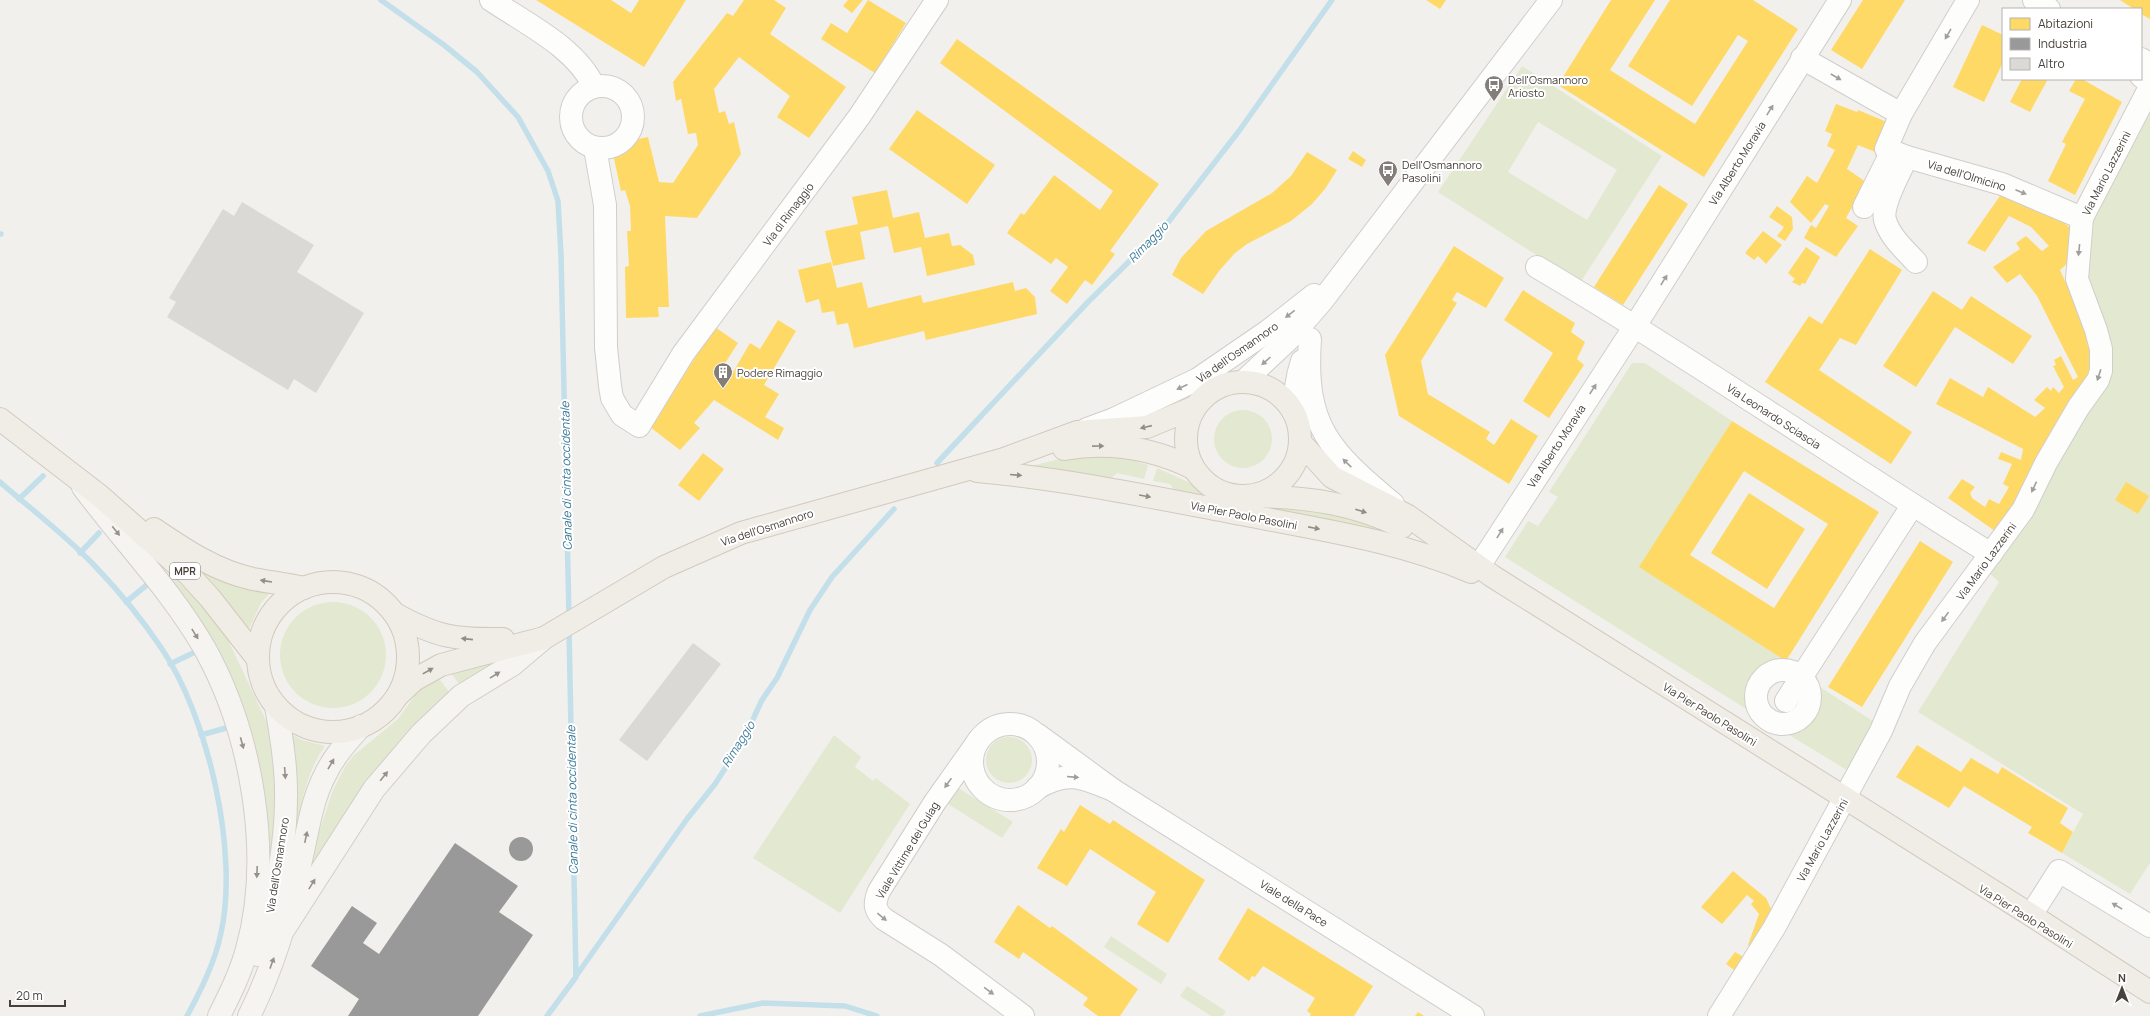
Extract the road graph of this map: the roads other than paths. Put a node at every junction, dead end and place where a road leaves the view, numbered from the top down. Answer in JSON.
{"nodes":[{"id":1,"x":491,"y":0,"type":"edge"},
{"id":2,"x":937,"y":0,"type":"edge"},
{"id":3,"x":1551,"y":0,"type":"edge"},
{"id":4,"x":1840,"y":0,"type":"edge"},
{"id":5,"x":1968,"y":0,"type":"edge"},
{"id":6,"x":1802,"y":58,"type":"junction"},
{"id":7,"x":2142,"y":77,"type":"edge"},
{"id":8,"x":2150,"y":83,"type":"edge"},
{"id":9,"x":594,"y":87,"type":"junction"},
{"id":10,"x":2150,"y":87,"type":"edge"},
{"id":11,"x":1901,"y":114,"type":"junction"},
{"id":12,"x":595,"y":148,"type":"junction"},
{"id":13,"x":1900,"y":154,"type":"junction"},
{"id":14,"x":1864,"y":207,"type":"dead end"},
{"id":15,"x":2082,"y":218,"type":"junction"},
{"id":16,"x":1916,"y":262,"type":"dead end"},
{"id":17,"x":1537,"y":267,"type":"dead end"},
{"id":18,"x":1342,"y":273,"type":"junction"},
{"id":19,"x":1322,"y":301,"type":"junction"},
{"id":20,"x":1635,"y":326,"type":"junction"},
{"id":21,"x":1310,"y":338,"type":"junction"},
{"id":22,"x":1243,"y":382,"type":"junction"},
{"id":23,"x":1195,"y":407,"type":"junction"},
{"id":24,"x":1295,"y":414,"type":"junction"},
{"id":25,"x":0,"y":419,"type":"edge"},
{"id":26,"x":1077,"y":432,"type":"junction"},
{"id":27,"x":1300,"y":442,"type":"junction"},
{"id":28,"x":1004,"y":459,"type":"junction"},
{"id":29,"x":1193,"y":468,"type":"junction"},
{"id":30,"x":964,"y":470,"type":"junction"},
{"id":31,"x":76,"y":478,"type":"junction"},
{"id":32,"x":100,"y":496,"type":"junction"},
{"id":33,"x":1254,"y":496,"type":"junction"},
{"id":34,"x":1912,"y":506,"type":"junction"},
{"id":35,"x":1408,"y":516,"type":"junction"},
{"id":36,"x":1991,"y":554,"type":"junction"},
{"id":37,"x":1486,"y":571,"type":"junction"},
{"id":38,"x":304,"y":588,"type":"junction"},
{"id":39,"x":1516,"y":591,"type":"junction"},
{"id":40,"x":395,"y":614,"type":"junction"},
{"id":41,"x":548,"y":636,"type":"junction"},
{"id":42,"x":257,"y":658,"type":"junction"},
{"id":43,"x":398,"y":695,"type":"junction"},
{"id":44,"x":1786,"y":701,"type":"dead end"},
{"id":45,"x":276,"y":706,"type":"junction"},
{"id":46,"x":361,"y":726,"type":"junction"},
{"id":47,"x":1032,"y":730,"type":"junction"},
{"id":48,"x":979,"y":740,"type":"junction"},
{"id":49,"x":1037,"y":788,"type":"junction"},
{"id":50,"x":1113,"y":790,"type":"junction"},
{"id":51,"x":1845,"y":799,"type":"junction"},
{"id":52,"x":1905,"y":836,"type":"junction"},
{"id":53,"x":2031,"y":914,"type":"junction"},
{"id":54,"x":2150,"y":926,"type":"edge"},
{"id":55,"x":284,"y":929,"type":"junction"},
{"id":56,"x":2150,"y":992,"type":"edge"},
{"id":57,"x":219,"y":1016,"type":"edge"},
{"id":58,"x":228,"y":1016,"type":"edge"},
{"id":59,"x":249,"y":1016,"type":"edge"},
{"id":60,"x":1023,"y":1016,"type":"edge"},
{"id":61,"x":1473,"y":1016,"type":"edge"},
{"id":62,"x":1719,"y":1016,"type":"edge"}],
"edges":[{"from":1,"to":9,"type":"street"},
{"from":2,"to":12,"type":"street","name":"Via di Rimaggio"},
{"from":3,"to":18,"type":"street","name":"Via dell'Osmannoro"},
{"from":4,"to":6,"type":"street","name":"Via Alberto Moravia"},
{"from":5,"to":11,"type":"street","one_way":true},
{"from":6,"to":11,"type":"street","one_way":true},
{"from":20,"to":6,"type":"street","name":"Via Alberto Moravia","one_way":true},
{"from":7,"to":8,"type":"street"},
{"from":9,"to":12,"type":"street"},
{"from":9,"to":12,"type":"street"},
{"from":10,"to":15,"type":"street","name":"Via Mario Lazzerini"},
{"from":11,"to":13,"type":"street"},
{"from":13,"to":14,"type":"street"},
{"from":13,"to":15,"type":"street","name":"Via dell'Olmicino","one_way":true},
{"from":13,"to":16,"type":"street"},
{"from":15,"to":36,"type":"street","name":"Via Mario Lazzerini","one_way":true},
{"from":17,"to":20,"type":"street"},
{"from":18,"to":19,"type":"street","name":"Via dell'Osmannoro"},
{"from":18,"to":26,"type":"street","name":"Via dell'Osmannoro","one_way":true},
{"from":19,"to":21,"type":"street","name":"Via dell'Osmannoro"},
{"from":19,"to":22,"type":"street","name":"Via dell'Osmannoro","one_way":true},
{"from":20,"to":34,"type":"street","name":"Via Leonardo Sciascia"},
{"from":37,"to":20,"type":"street","name":"Via Alberto Moravia","one_way":true},
{"from":21,"to":24,"type":"street","name":"Via dell'Osmannoro"},
{"from":35,"to":21,"type":"street","name":"Via Pier Paolo Pasolini","one_way":true},
{"from":22,"to":23,"type":"main road","name":"Via dell'Osmannoro"},
{"from":22,"to":24,"type":"main road","name":"Via dell'Osmannoro"},
{"from":23,"to":26,"type":"main road","name":"Via dell'Osmannoro","one_way":true},
{"from":23,"to":29,"type":"main road","name":"Via dell'Osmannoro"},
{"from":24,"to":27,"type":"main road","name":"Via dell'Osmannoro"},
{"from":25,"to":31,"type":"main road","number":"MPR"},
{"from":26,"to":28,"type":"main road","name":"Via dell'Osmannoro"},
{"from":27,"to":33,"type":"main road","name":"Via dell'Osmannoro"},
{"from":27,"to":35,"type":"main road","name":"Via Pier Paolo Pasolini"},
{"from":28,"to":29,"type":"main road","name":"Via dell'Osmannoro","one_way":true},
{"from":28,"to":30,"type":"main road","name":"Via dell'Osmannoro"},
{"from":29,"to":33,"type":"main road","name":"Via dell'Osmannoro"},
{"from":30,"to":39,"type":"main road","name":"Via Pier Paolo Pasolini","one_way":true},
{"from":30,"to":41,"type":"main road","name":"Via dell'Osmannoro"},
{"from":31,"to":32,"type":"main road","number":"MPR"},
{"from":31,"to":57,"type":"main road","number":"MPR","one_way":true},
{"from":38,"to":32,"type":"main road","number":"MPR","one_way":true},
{"from":32,"to":42,"type":"main road","number":"MPR"},
{"from":33,"to":37,"type":"main road","name":"Via Pier Paolo Pasolini","one_way":true},
{"from":34,"to":36,"type":"street","name":"Via Leonardo Sciascia"},
{"from":34,"to":44,"type":"street"},
{"from":35,"to":37,"type":"main road","name":"Via Pier Paolo Pasolini"},
{"from":36,"to":51,"type":"street","name":"Via Mario Lazzerini","one_way":true},
{"from":37,"to":39,"type":"main road","name":"Via Pier Paolo Pasolini"},
{"from":38,"to":40,"type":"main road","name":"Via dell'Osmannoro"},
{"from":38,"to":42,"type":"main road","name":"Via dell'Osmannoro"},
{"from":39,"to":51,"type":"main road","name":"Via Pier Paolo Pasolini"},
{"from":41,"to":40,"type":"main road","name":"Via dell'Osmannoro","one_way":true},
{"from":40,"to":43,"type":"main road","name":"Via dell'Osmannoro"},
{"from":43,"to":41,"type":"main road","name":"Via dell'Osmannoro","one_way":true},
{"from":55,"to":41,"type":"main road","one_way":true},
{"from":42,"to":45,"type":"main road","name":"Via dell'Osmannoro"},
{"from":43,"to":46,"type":"main road","name":"Via dell'Osmannoro"},
{"from":45,"to":46,"type":"main road","name":"Via dell'Osmannoro"},
{"from":45,"to":58,"type":"main road","name":"Via dell'Osmannoro","one_way":true},
{"from":55,"to":46,"type":"main road","name":"Via dell'Osmannoro","one_way":true},
{"from":47,"to":48,"type":"street"},
{"from":47,"to":49,"type":"street"},
{"from":47,"to":50,"type":"street","name":"Viale della Pace"},
{"from":48,"to":49,"type":"street"},
{"from":48,"to":60,"type":"street","name":"Viale Vittime dei Gulag","one_way":true},
{"from":49,"to":50,"type":"street","name":"Viale della Pace","one_way":true},
{"from":50,"to":61,"type":"street","name":"Viale della Pace"},
{"from":51,"to":52,"type":"main road","name":"Via Pier Paolo Pasolini"},
{"from":51,"to":62,"type":"street","name":"Via Mario Lazzerini"},
{"from":52,"to":53,"type":"main road","name":"Via Pier Paolo Pasolini"},
{"from":52,"to":56,"type":"main road","name":"Via Pier Paolo Pasolini"},
{"from":54,"to":53,"type":"street","name":"Via Pier Paolo Pasolini","one_way":true},
{"from":53,"to":56,"type":"main road","name":"Via Pier Paolo Pasolini"},
{"from":59,"to":55,"type":"main road","name":"Via dell'Osmannoro","one_way":true}]}
